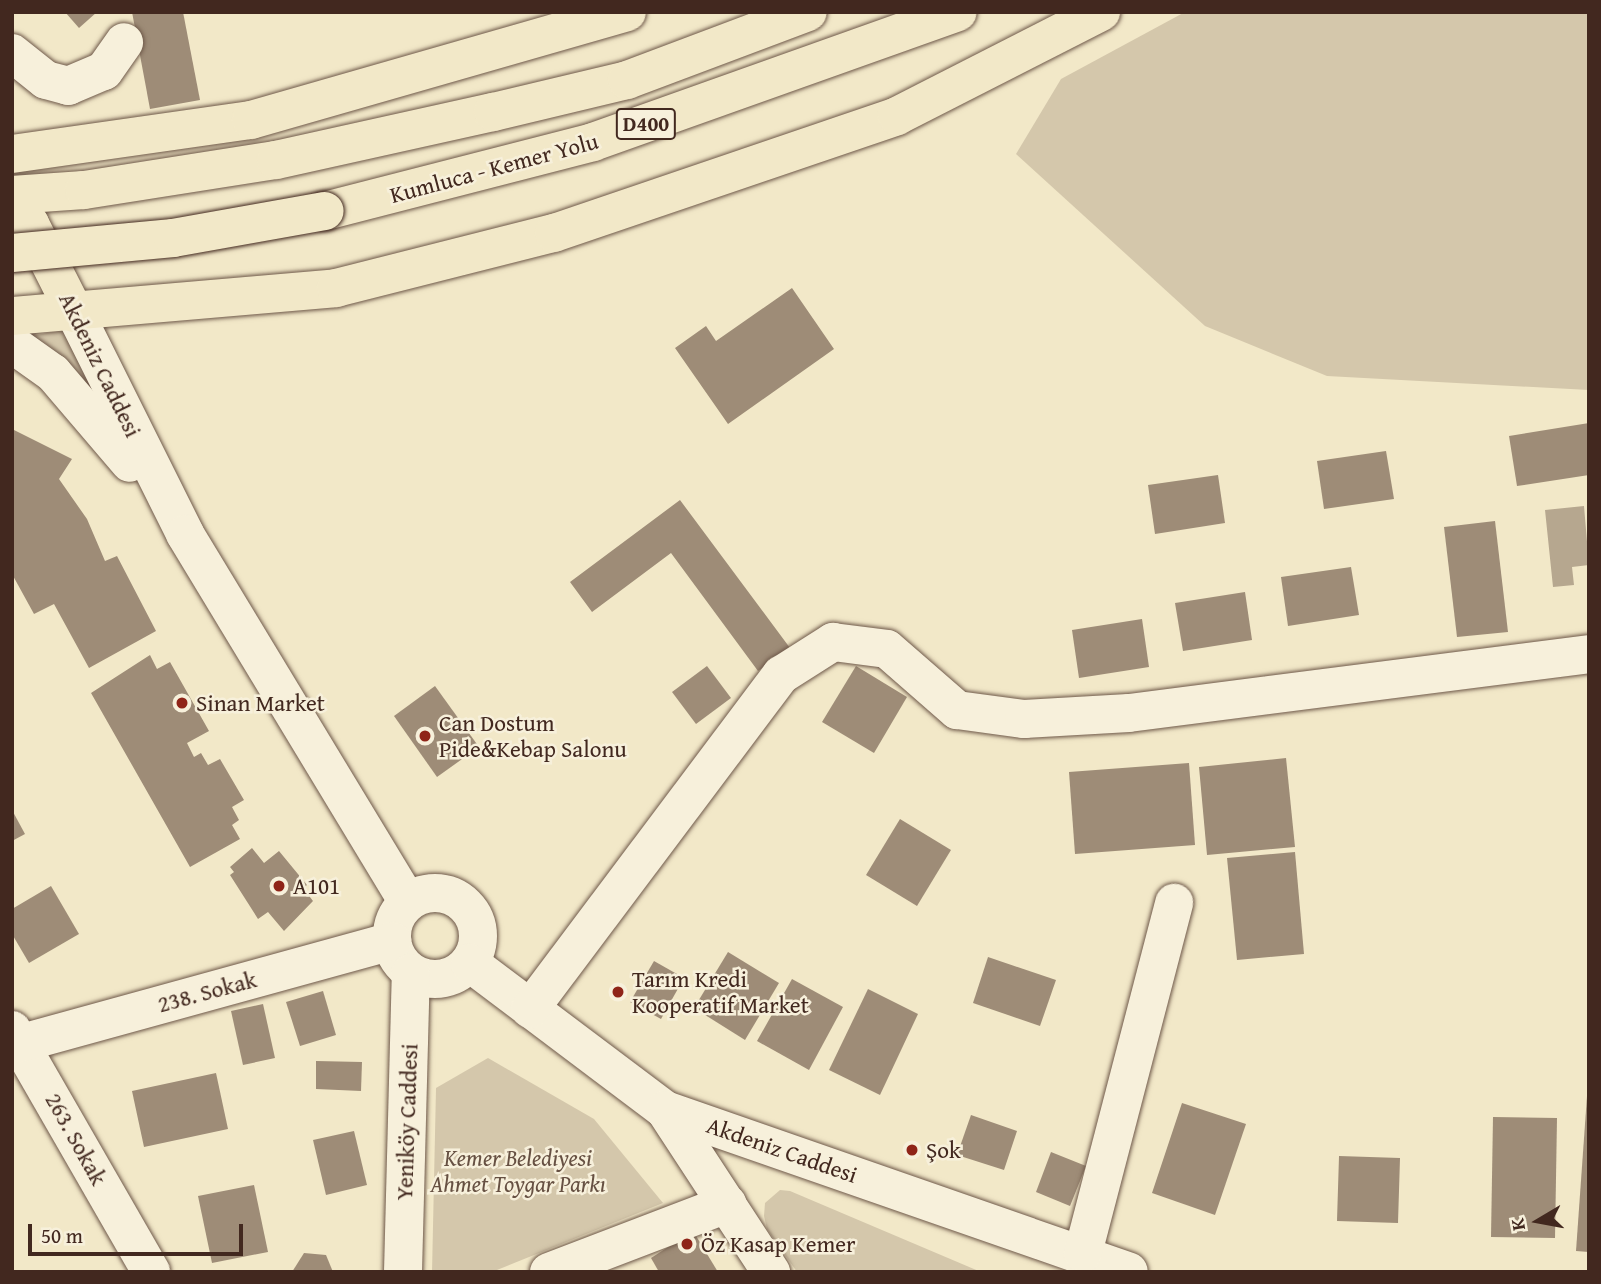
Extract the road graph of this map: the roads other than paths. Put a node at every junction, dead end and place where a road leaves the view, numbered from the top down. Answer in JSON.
{"nodes":[{"id":1,"x":627,"y":12,"type":"edge"},
{"id":2,"x":808,"y":12,"type":"edge"},
{"id":3,"x":958,"y":12,"type":"edge"},
{"id":4,"x":1101,"y":12,"type":"edge"},
{"id":5,"x":124,"y":42,"type":"dead end"},
{"id":6,"x":12,"y":53,"type":"edge"},
{"id":7,"x":12,"y":154,"type":"edge"},
{"id":8,"x":12,"y":197,"type":"edge"},
{"id":9,"x":12,"y":253,"type":"edge"},
{"id":10,"x":75,"y":313,"type":"junction"},
{"id":11,"x":12,"y":316,"type":"edge"},
{"id":12,"x":12,"y":344,"type":"edge"},
{"id":13,"x":185,"y":534,"type":"junction"},
{"id":14,"x":1589,"y":653,"type":"edge"},
{"id":15,"x":408,"y":902,"type":"junction"},
{"id":16,"x":1174,"y":903,"type":"dead end"},
{"id":17,"x":402,"y":957,"type":"junction"},
{"id":18,"x":470,"y":963,"type":"junction"},
{"id":19,"x":530,"y":1009,"type":"junction"},
{"id":20,"x":17,"y":1036,"type":"edge"},
{"id":21,"x":665,"y":1110,"type":"junction"},
{"id":22,"x":727,"y":1204,"type":"junction"},
{"id":23,"x":1083,"y":1253,"type":"junction"},
{"id":24,"x":151,"y":1272,"type":"edge"},
{"id":25,"x":403,"y":1272,"type":"edge"},
{"id":26,"x":549,"y":1272,"type":"edge"},
{"id":27,"x":771,"y":1272,"type":"edge"},
{"id":28,"x":1129,"y":1272,"type":"edge"}],
"edges":[{"from":1,"to":7,"type":"main road"},
{"from":2,"to":8,"type":"main road","number":"D400"},
{"from":3,"to":9,"type":"main road","name":"Kumluca - Kemer Yolu","number":"D400","bridge":true},
{"from":4,"to":10,"type":"main road"},
{"from":5,"to":6,"type":"street"},
{"from":8,"to":10,"type":"main road","name":"Akdeniz Caddesi"},
{"from":10,"to":11,"type":"main road"},
{"from":10,"to":13,"type":"street","name":"Akdeniz Caddesi"},
{"from":12,"to":13,"type":"street","name":"Akdeniz Caddesi"},
{"from":13,"to":15,"type":"street","name":"Akdeniz Caddesi"},
{"from":14,"to":19,"type":"street"},
{"from":15,"to":17,"type":"street"},
{"from":15,"to":18,"type":"street"},
{"from":16,"to":23,"type":"street"},
{"from":17,"to":18,"type":"street"},
{"from":17,"to":20,"type":"street","name":"238. Sokak"},
{"from":17,"to":25,"type":"street","name":"Yeniköy Caddesi"},
{"from":18,"to":19,"type":"street","name":"Akdeniz Caddesi"},
{"from":19,"to":21,"type":"street","name":"Akdeniz Caddesi"},
{"from":20,"to":24,"type":"street","name":"263. Sokak"},
{"from":21,"to":22,"type":"street"},
{"from":21,"to":23,"type":"street","name":"Akdeniz Caddesi"},
{"from":22,"to":26,"type":"street"},
{"from":22,"to":27,"type":"street"},
{"from":23,"to":28,"type":"street","name":"Akdeniz Caddesi"}]}
